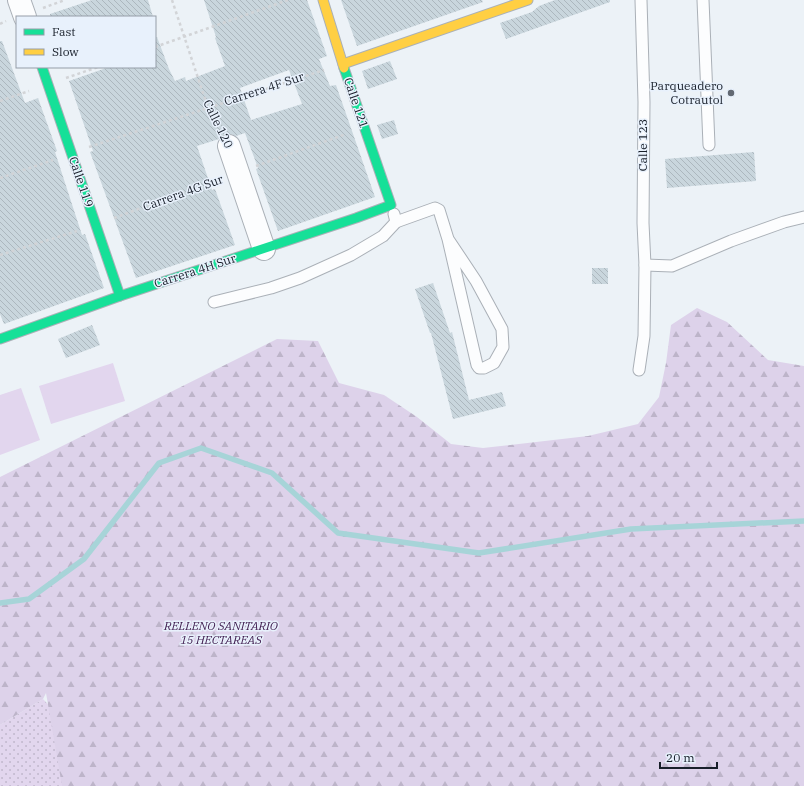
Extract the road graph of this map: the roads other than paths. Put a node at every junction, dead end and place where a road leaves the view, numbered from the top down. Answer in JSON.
{"nodes":[{"id":1,"x":19,"y":0,"type":"edge"},
{"id":2,"x":323,"y":0,"type":"edge"},
{"id":3,"x":528,"y":0,"type":"edge"},
{"id":4,"x":641,"y":0,"type":"edge"},
{"id":5,"x":703,"y":0,"type":"edge"},
{"id":6,"x":25,"y":16,"type":"edge"},
{"id":7,"x":343,"y":64,"type":"junction"},
{"id":8,"x":42,"y":68,"type":"edge"},
{"id":9,"x":709,"y":145,"type":"dead end"},
{"id":10,"x":229,"y":146,"type":"road end"},
{"id":11,"x":391,"y":205,"type":"junction"},
{"id":12,"x":804,"y":217,"type":"edge"},
{"id":13,"x":396,"y":222,"type":"junction"},
{"id":14,"x":448,"y":239,"type":"junction"},
{"id":15,"x":264,"y":249,"type":"junction"},
{"id":16,"x":645,"y":265,"type":"junction"},
{"id":17,"x":120,"y":296,"type":"junction"},
{"id":18,"x":214,"y":302,"type":"dead end"},
{"id":19,"x":0,"y":339,"type":"edge"},
{"id":20,"x":639,"y":370,"type":"dead end"}],
"edges":[{"from":1,"to":6,"type":"street"},
{"from":2,"to":7,"type":"street","name":"Calle 121"},
{"from":3,"to":7,"type":"street"},
{"from":4,"to":16,"type":"lane","name":"Calle 123"},
{"from":5,"to":9,"type":"lane"},
{"from":7,"to":11,"type":"street","name":"Calle 121"},
{"from":8,"to":17,"type":"street","name":"Calle 119"},
{"from":10,"to":15,"type":"street","name":"Calle 120"},
{"from":11,"to":13,"type":"lane"},
{"from":11,"to":15,"type":"street","name":"Carrera 4H Sur"},
{"from":12,"to":16,"type":"lane"},
{"from":13,"to":14,"type":"lane"},
{"from":13,"to":18,"type":"lane"},
{"from":14,"to":14,"type":"lane"},
{"from":15,"to":17,"type":"street","name":"Carrera 4H Sur"},
{"from":16,"to":20,"type":"lane","name":"Calle 123"},
{"from":17,"to":19,"type":"street","name":"Carrera 4H Sur"}]}
